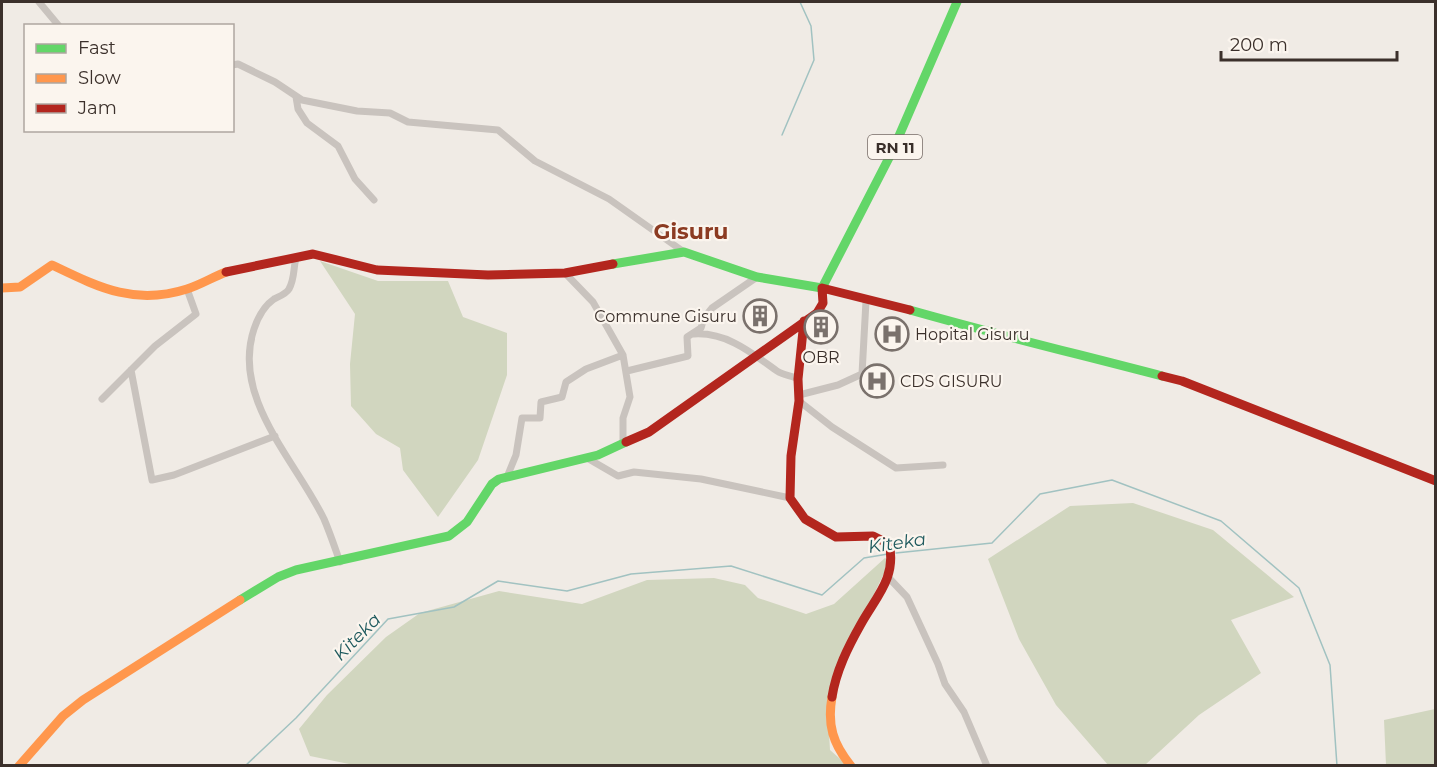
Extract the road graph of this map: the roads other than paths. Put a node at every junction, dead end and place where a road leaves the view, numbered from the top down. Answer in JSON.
{"nodes":[{"id":1,"x":39,"y":2,"type":"edge"},
{"id":2,"x":957,"y":2,"type":"edge"},
{"id":3,"x":56,"y":24,"type":"edge"},
{"id":4,"x":234,"y":64,"type":"edge"},
{"id":5,"x":296,"y":97,"type":"junction"},
{"id":6,"x":374,"y":200,"type":"dead end"},
{"id":7,"x":684,"y":252,"type":"junction"},
{"id":8,"x":296,"y":258,"type":"junction"},
{"id":9,"x":566,"y":273,"type":"junction"},
{"id":10,"x":757,"y":277,"type":"junction"},
{"id":11,"x":2,"y":288,"type":"edge"},
{"id":12,"x":822,"y":288,"type":"junction"},
{"id":13,"x":187,"y":289,"type":"junction"},
{"id":14,"x":866,"y":301,"type":"junction"},
{"id":15,"x":804,"y":321,"type":"junction"},
{"id":16,"x":689,"y":335,"type":"junction"},
{"id":17,"x":755,"y":354,"type":"junction"},
{"id":18,"x":623,"y":355,"type":"junction"},
{"id":19,"x":131,"y":370,"type":"junction"},
{"id":20,"x":627,"y":371,"type":"junction"},
{"id":21,"x":798,"y":379,"type":"junction"},
{"id":22,"x":799,"y":398,"type":"junction"},
{"id":23,"x":102,"y":399,"type":"dead end"},
{"id":24,"x":275,"y":436,"type":"junction"},
{"id":25,"x":623,"y":443,"type":"junction"},
{"id":26,"x":587,"y":458,"type":"junction"},
{"id":27,"x":943,"y":465,"type":"dead end"},
{"id":28,"x":507,"y":477,"type":"junction"},
{"id":29,"x":1436,"y":481,"type":"edge"},
{"id":30,"x":790,"y":498,"type":"junction"},
{"id":31,"x":339,"y":562,"type":"junction"},
{"id":32,"x":889,"y":578,"type":"junction"},
{"id":33,"x":19,"y":765,"type":"edge"},
{"id":34,"x":851,"y":765,"type":"edge"},
{"id":35,"x":987,"y":765,"type":"edge"}],
"edges":[{"from":1,"to":3,"type":"street"},
{"from":2,"to":12,"type":"main road","number":"RN 11"},
{"from":4,"to":5,"type":"street"},
{"from":5,"to":6,"type":"street"},
{"from":5,"to":7,"type":"street"},
{"from":7,"to":9,"type":"main road"},
{"from":7,"to":10,"type":"main road"},
{"from":8,"to":9,"type":"main road"},
{"from":8,"to":13,"type":"main road"},
{"from":8,"to":24,"type":"street"},
{"from":9,"to":18,"type":"street"},
{"from":10,"to":12,"type":"main road"},
{"from":10,"to":16,"type":"street"},
{"from":11,"to":13,"type":"main road"},
{"from":12,"to":14,"type":"main road"},
{"from":12,"to":15,"type":"main road"},
{"from":13,"to":19,"type":"street"},
{"from":14,"to":22,"type":"street"},
{"from":14,"to":29,"type":"main road"},
{"from":15,"to":17,"type":"main road"},
{"from":15,"to":21,"type":"main road"},
{"from":16,"to":17,"type":"street"},
{"from":16,"to":20,"type":"street"},
{"from":17,"to":21,"type":"street"},
{"from":17,"to":25,"type":"main road"},
{"from":18,"to":20,"type":"street"},
{"from":18,"to":28,"type":"street"},
{"from":19,"to":23,"type":"street"},
{"from":19,"to":24,"type":"street"},
{"from":20,"to":25,"type":"street"},
{"from":21,"to":22,"type":"main road"},
{"from":22,"to":27,"type":"street"},
{"from":22,"to":30,"type":"main road"},
{"from":24,"to":31,"type":"street"},
{"from":25,"to":26,"type":"main road"},
{"from":26,"to":28,"type":"main road"},
{"from":26,"to":30,"type":"street"},
{"from":28,"to":31,"type":"main road"},
{"from":30,"to":32,"type":"main road"},
{"from":31,"to":33,"type":"main road"},
{"from":32,"to":34,"type":"main road"},
{"from":32,"to":35,"type":"street"}]}
